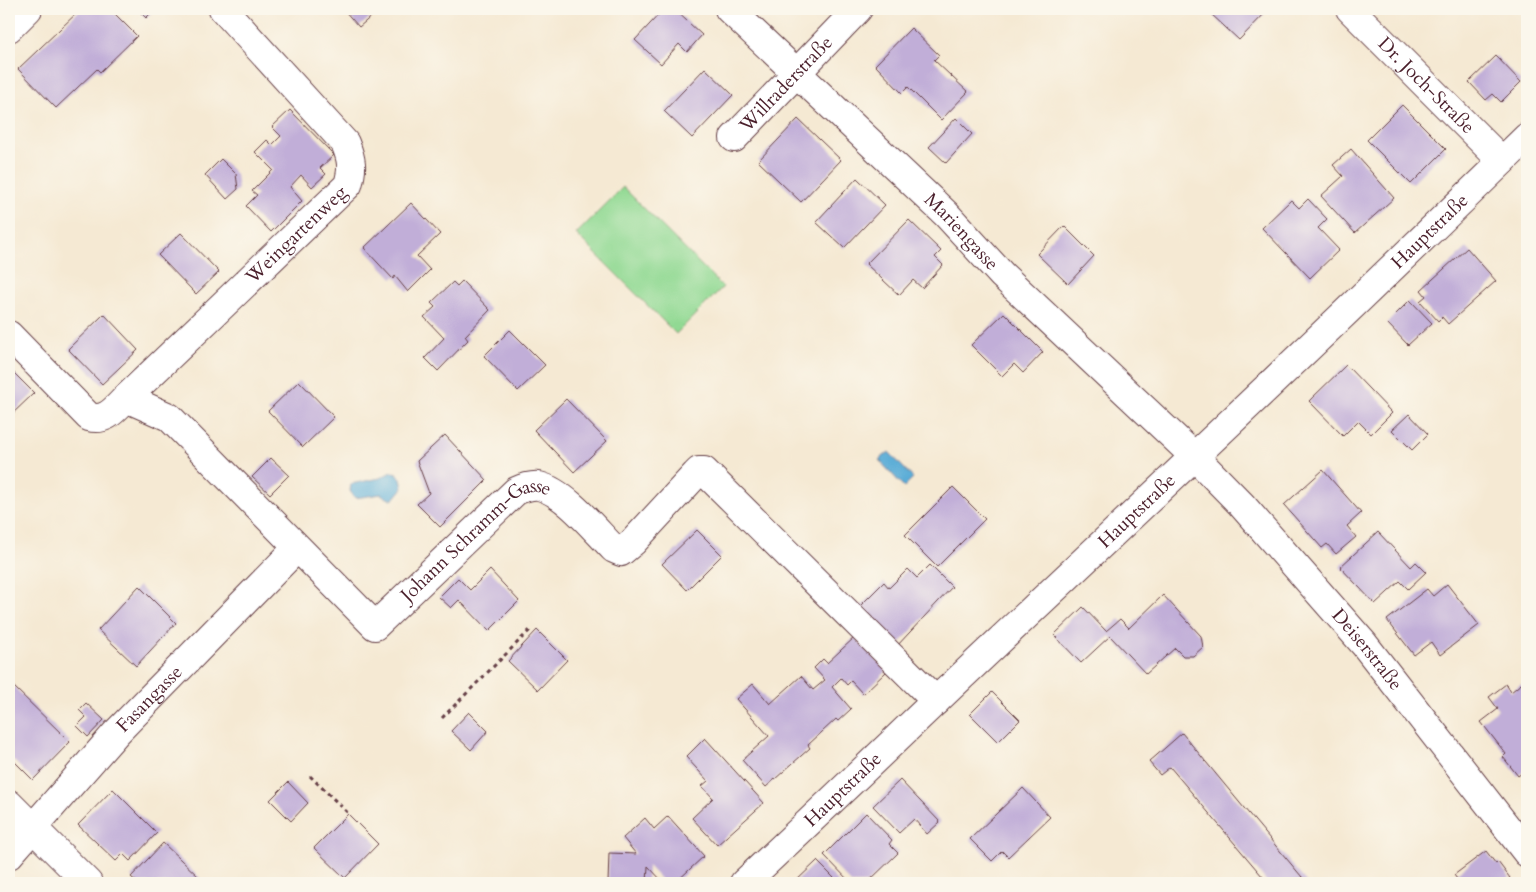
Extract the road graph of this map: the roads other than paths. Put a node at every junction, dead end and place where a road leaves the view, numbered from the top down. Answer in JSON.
{"nodes":[{"id":1,"x":28,"y":9,"type":"edge"},
{"id":2,"x":223,"y":9,"type":"edge"},
{"id":3,"x":729,"y":9,"type":"edge"},
{"id":4,"x":858,"y":9,"type":"edge"},
{"id":5,"x":1350,"y":9,"type":"edge"},
{"id":6,"x":9,"y":28,"type":"edge"},
{"id":7,"x":797,"y":74,"type":"junction"},
{"id":8,"x":1527,"y":137,"type":"edge"},
{"id":9,"x":734,"y":138,"type":"dead end"},
{"id":10,"x":1502,"y":161,"type":"junction"},
{"id":11,"x":9,"y":335,"type":"edge"},
{"id":12,"x":126,"y":398,"type":"junction"},
{"id":13,"x":1194,"y":456,"type":"junction"},
{"id":14,"x":297,"y":548,"type":"junction"},
{"id":15,"x":936,"y":701,"type":"junction"},
{"id":16,"x":9,"y":804,"type":"edge"},
{"id":17,"x":33,"y":828,"type":"junction"},
{"id":18,"x":1527,"y":853,"type":"edge"},
{"id":19,"x":9,"y":855,"type":"edge"},
{"id":20,"x":88,"y":883,"type":"edge"},
{"id":21,"x":744,"y":883,"type":"edge"}],
"edges":[{"from":1,"to":6,"type":"street"},
{"from":2,"to":12,"type":"street","name":"Weingartenweg"},
{"from":3,"to":7,"type":"street","name":"Mariengasse"},
{"from":4,"to":7,"type":"street","name":"Willraderstraße"},
{"from":5,"to":10,"type":"street","name":"Dr. Joch-Straße"},
{"from":7,"to":9,"type":"street","name":"Willraderstraße"},
{"from":7,"to":13,"type":"street","name":"Mariengasse"},
{"from":8,"to":10,"type":"street","name":"Hauptstraße"},
{"from":10,"to":13,"type":"street","name":"Hauptstraße"},
{"from":11,"to":12,"type":"street"},
{"from":12,"to":14,"type":"street","name":"Johann Schramm-Gasse"},
{"from":13,"to":15,"type":"street","name":"Hauptstraße"},
{"from":13,"to":18,"type":"street","name":"Deiserstraße"},
{"from":14,"to":15,"type":"street","name":"Johann Schramm-Gasse"},
{"from":14,"to":17,"type":"street","name":"Fasangasse"},
{"from":15,"to":21,"type":"street","name":"Hauptstraße"},
{"from":16,"to":17,"type":"street"},
{"from":17,"to":19,"type":"street","name":"Fasangasse"},
{"from":17,"to":20,"type":"street"}]}
